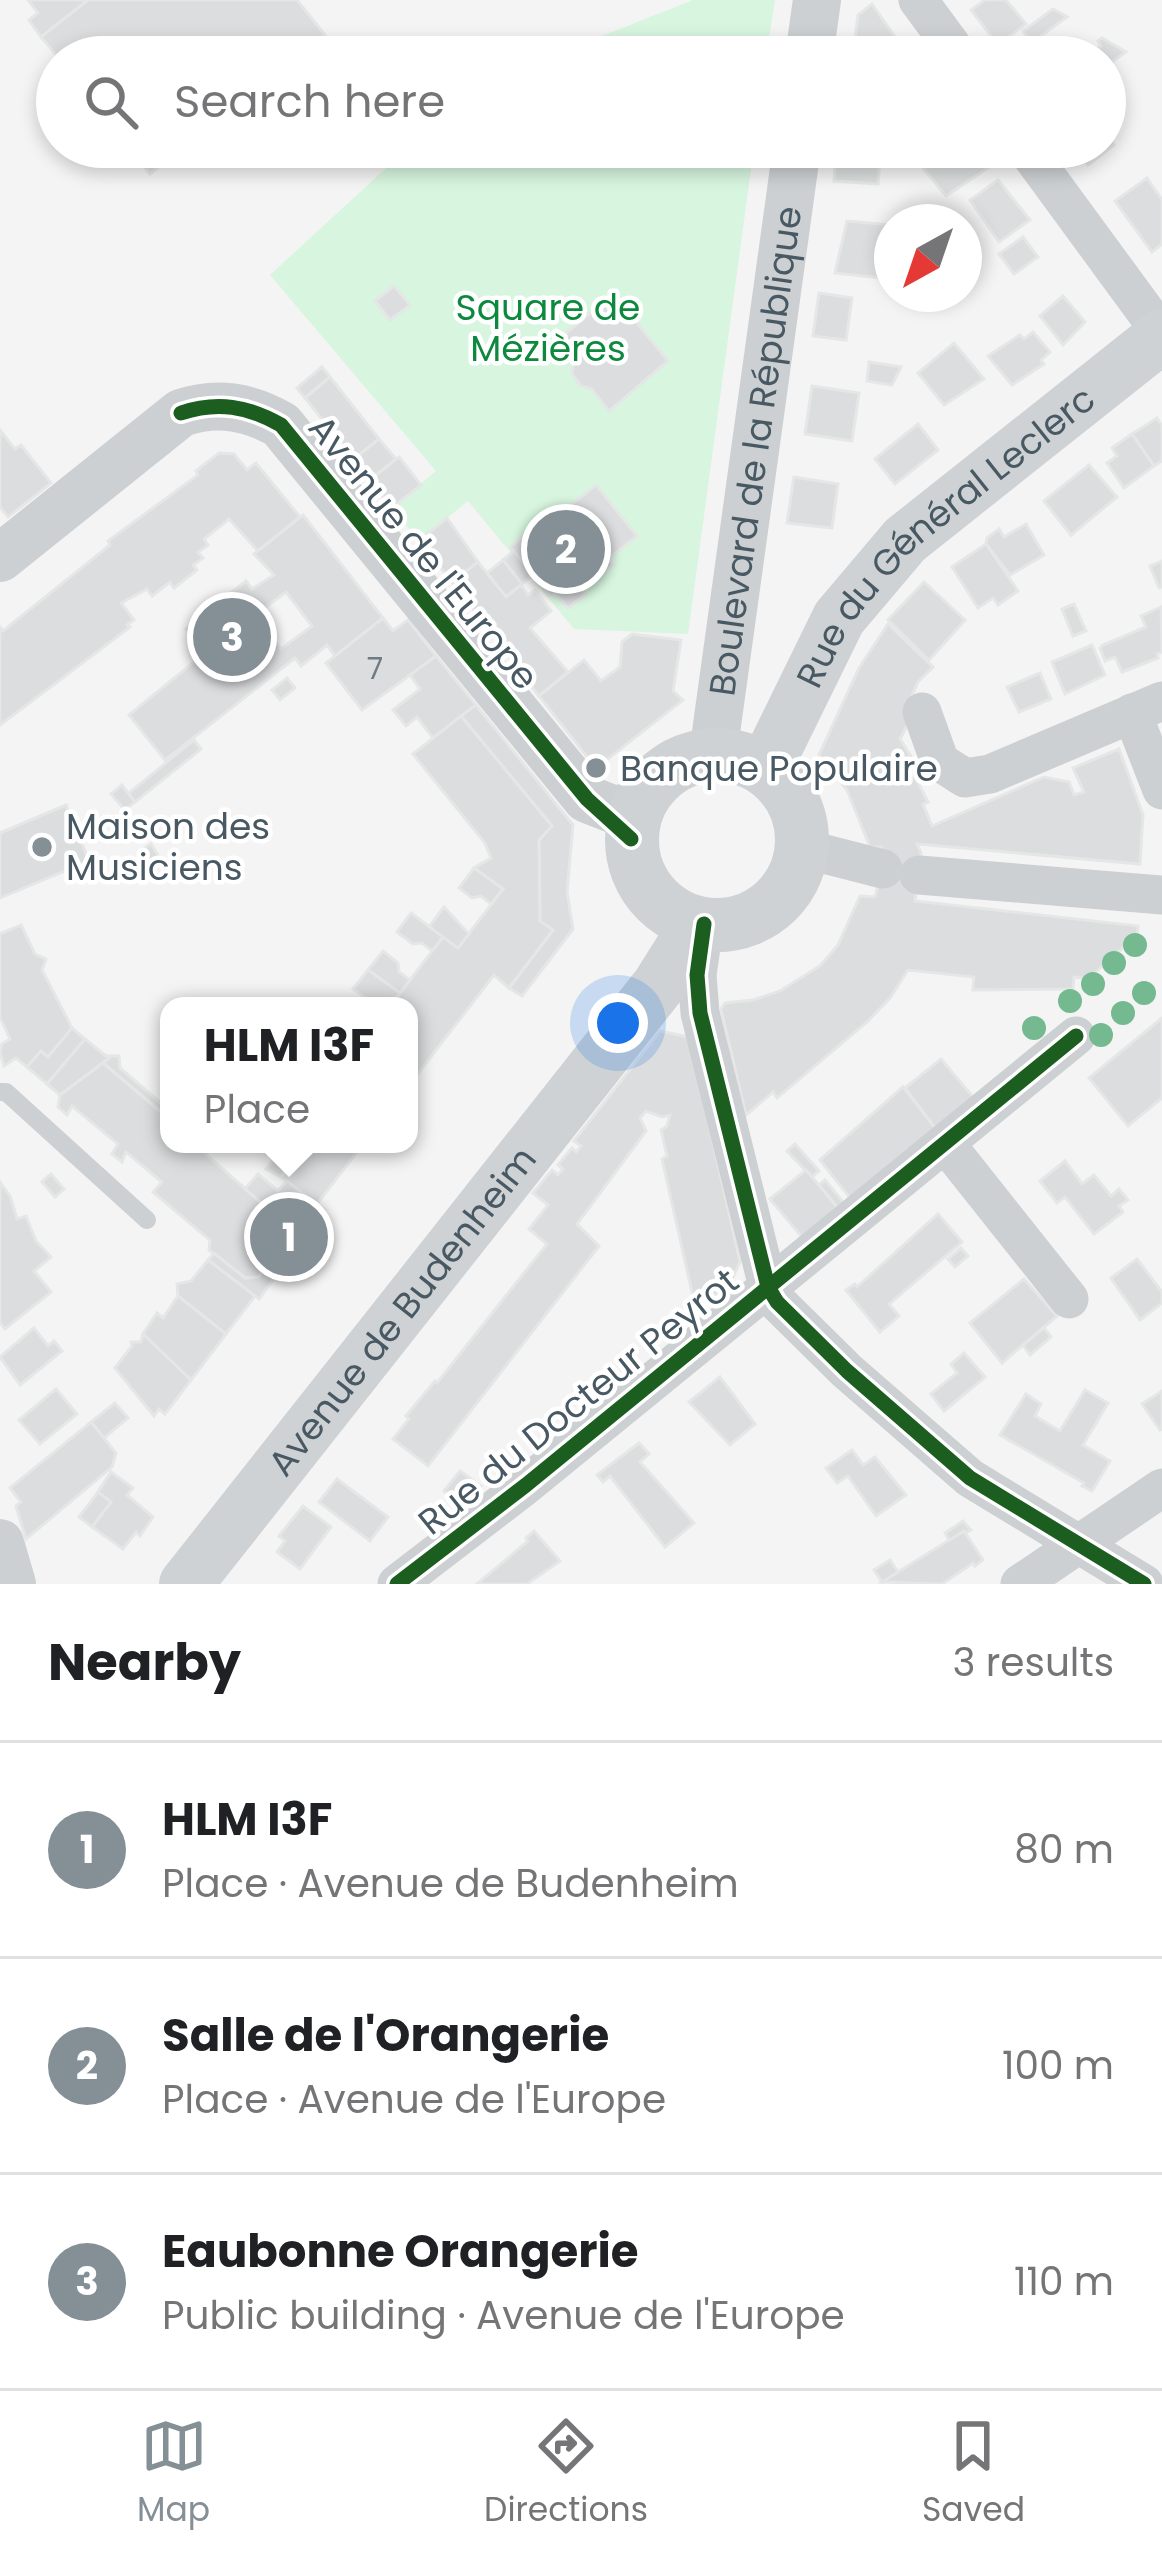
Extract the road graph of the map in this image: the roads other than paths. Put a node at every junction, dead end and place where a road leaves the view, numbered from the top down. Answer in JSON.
{"nodes":[{"id":1,"x":817,"y":0,"type":"edge"},
{"id":2,"x":918,"y":0,"type":"edge"},
{"id":3,"x":812,"y":36,"type":"edge"},
{"id":4,"x":945,"y":36,"type":"edge"},
{"id":5,"x":794,"y":168,"type":"edge"},
{"id":6,"x":1040,"y":168,"type":"edge"},
{"id":7,"x":1162,"y":335,"type":"edge"},
{"id":8,"x":0,"y":558,"type":"edge"},
{"id":9,"x":1147,"y":707,"type":"edge"},
{"id":10,"x":922,"y":712,"type":"dead end"},
{"id":11,"x":713,"y":754,"type":"junction"},
{"id":12,"x":765,"y":769,"type":"junction"},
{"id":13,"x":1162,"y":790,"type":"edge"},
{"id":14,"x":639,"y":804,"type":"junction"},
{"id":15,"x":801,"y":848,"type":"junction"},
{"id":16,"x":1161,"y":890,"type":"edge"},
{"id":17,"x":691,"y":932,"type":"junction"},
{"id":18,"x":1076,"y":1036,"type":"dead end"},
{"id":19,"x":0,"y":1092,"type":"edge"},
{"id":20,"x":945,"y":1143,"type":"junction"},
{"id":21,"x":147,"y":1220,"type":"dead end"},
{"id":22,"x":768,"y":1287,"type":"junction"},
{"id":23,"x":1069,"y":1299,"type":"dead end"},
{"id":24,"x":1162,"y":1488,"type":"edge"},
{"id":25,"x":0,"y":1543,"type":"edge"},
{"id":26,"x":1078,"y":1547,"type":"junction"},
{"id":27,"x":194,"y":1578,"type":"edge"},
{"id":28,"x":12,"y":1584,"type":"edge"},
{"id":29,"x":397,"y":1584,"type":"edge"},
{"id":30,"x":1019,"y":1584,"type":"edge"},
{"id":31,"x":1144,"y":1584,"type":"edge"}],
"edges":[{"from":1,"to":3,"type":"street"},
{"from":2,"to":4,"type":"street"},
{"from":5,"to":11,"type":"street","name":"Boulevard de la République"},
{"from":6,"to":7,"type":"street"},
{"from":7,"to":12,"type":"main road","name":"Rue du Général Leclerc"},
{"from":8,"to":14,"type":"street","name":"Avenue de l'Europe"},
{"from":9,"to":10,"type":"street"},
{"from":9,"to":13,"type":"street"},
{"from":11,"to":12,"type":"main road"},
{"from":11,"to":14,"type":"main road"},
{"from":12,"to":15,"type":"main road"},
{"from":14,"to":17,"type":"main road"},
{"from":15,"to":16,"type":"street"},
{"from":15,"to":17,"type":"main road"},
{"from":17,"to":22,"type":"street"},
{"from":17,"to":27,"type":"main road","name":"Avenue de Budenheim"},
{"from":18,"to":20,"type":"street","name":"Rue du Docteur Peyrot"},
{"from":19,"to":21,"type":"lane"},
{"from":20,"to":22,"type":"street","name":"Rue du Docteur Peyrot"},
{"from":20,"to":23,"type":"street"},
{"from":22,"to":26,"type":"street"},
{"from":22,"to":29,"type":"street","name":"Rue du Docteur Peyrot"},
{"from":24,"to":26,"type":"street"},
{"from":25,"to":28,"type":"street"},
{"from":26,"to":30,"type":"street"},
{"from":26,"to":31,"type":"street"}]}
